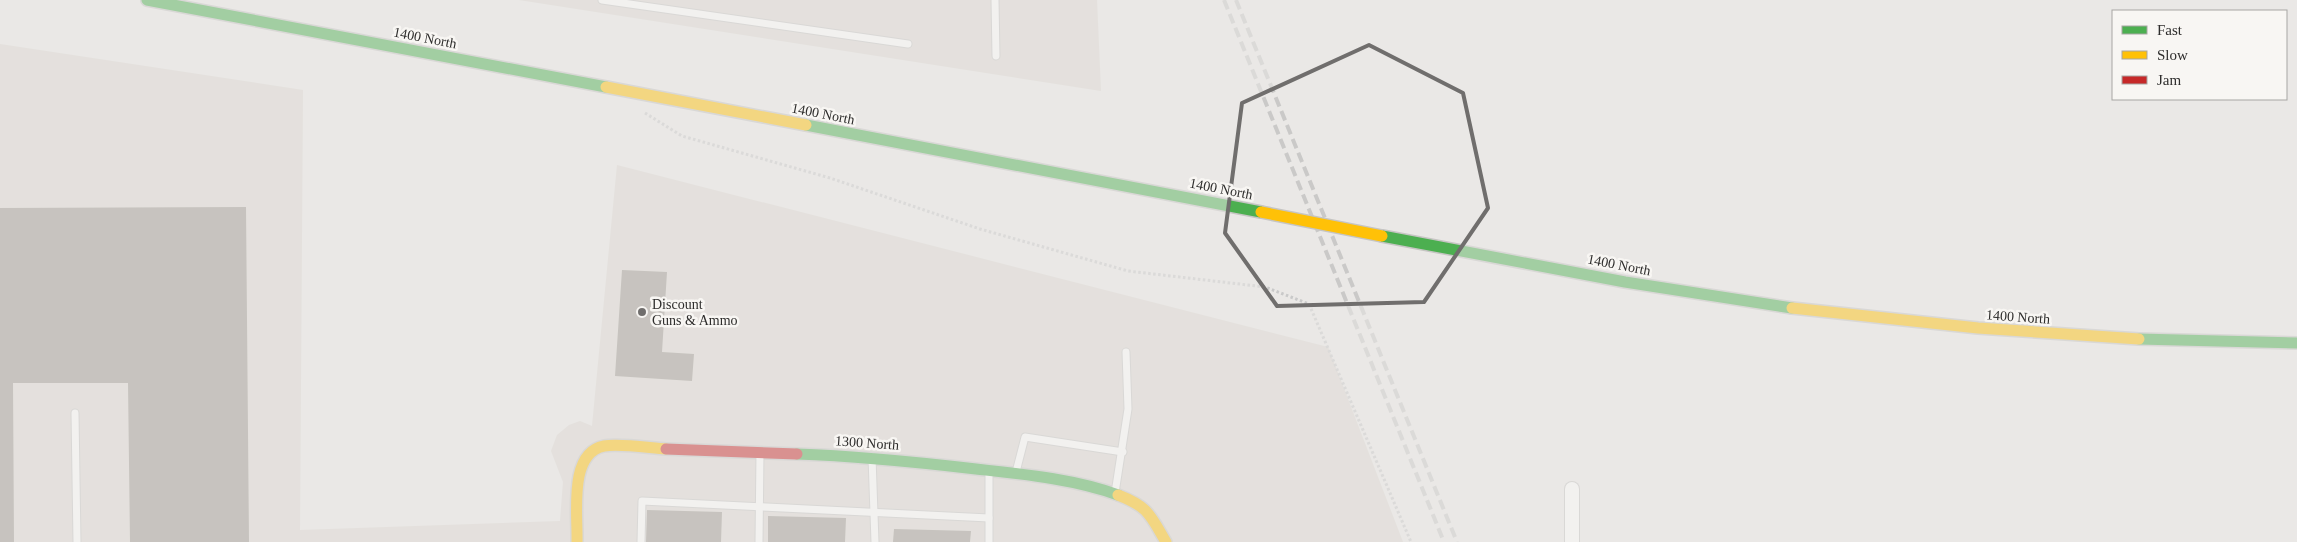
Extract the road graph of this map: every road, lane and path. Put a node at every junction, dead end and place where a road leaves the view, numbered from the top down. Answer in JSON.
{"nodes":[{"id":1,"x":147,"y":0,"type":"edge"},
{"id":2,"x":602,"y":0,"type":"edge"},
{"id":3,"x":995,"y":0,"type":"edge"},
{"id":4,"x":908,"y":44,"type":"dead end"},
{"id":5,"x":996,"y":56,"type":"dead end"},
{"id":6,"x":644,"y":112,"type":"dead end"},
{"id":7,"x":2297,"y":343,"type":"edge"},
{"id":8,"x":1126,"y":352,"type":"dead end"},
{"id":9,"x":75,"y":413,"type":"dead end"},
{"id":10,"x":1122,"y":452,"type":"junction"},
{"id":11,"x":760,"y":453,"type":"junction"},
{"id":12,"x":872,"y":458,"type":"junction"},
{"id":13,"x":989,"y":469,"type":"junction"},
{"id":14,"x":1016,"y":473,"type":"junction"},
{"id":15,"x":1572,"y":489,"type":"dead end"},
{"id":16,"x":1115,"y":494,"type":"junction"},
{"id":17,"x":761,"y":506,"type":"junction"},
{"id":18,"x":875,"y":512,"type":"junction"},
{"id":19,"x":989,"y":518,"type":"junction"},
{"id":20,"x":77,"y":542,"type":"edge"},
{"id":21,"x":577,"y":542,"type":"edge"},
{"id":22,"x":641,"y":542,"type":"edge"},
{"id":23,"x":759,"y":542,"type":"edge"},
{"id":24,"x":875,"y":542,"type":"edge"},
{"id":25,"x":988,"y":542,"type":"edge"},
{"id":26,"x":1166,"y":542,"type":"edge"},
{"id":27,"x":1411,"y":542,"type":"edge"},
{"id":28,"x":1572,"y":542,"type":"edge"}],
"edges":[{"from":1,"to":7,"type":"main road","name":"1400 North","bridge":true},
{"from":2,"to":4,"type":"lane"},
{"from":3,"to":5,"type":"lane"},
{"from":6,"to":27,"type":"path"},
{"from":8,"to":10,"type":"lane"},
{"from":9,"to":20,"type":"lane"},
{"from":10,"to":14,"type":"lane"},
{"from":10,"to":16,"type":"lane"},
{"from":11,"to":12,"type":"main road","name":"1300 North"},
{"from":11,"to":17,"type":"lane"},
{"from":11,"to":21,"type":"main road","name":"1300 North"},
{"from":12,"to":13,"type":"main road","name":"1300 North"},
{"from":12,"to":18,"type":"lane"},
{"from":13,"to":14,"type":"main road","name":"1300 North"},
{"from":13,"to":19,"type":"lane"},
{"from":14,"to":16,"type":"main road","name":"1300 North"},
{"from":15,"to":28,"type":"street"},
{"from":16,"to":26,"type":"main road","name":"1300 North"},
{"from":17,"to":18,"type":"lane"},
{"from":17,"to":22,"type":"lane"},
{"from":17,"to":23,"type":"lane"},
{"from":18,"to":19,"type":"lane"},
{"from":18,"to":24,"type":"lane"},
{"from":19,"to":25,"type":"lane"}]}
